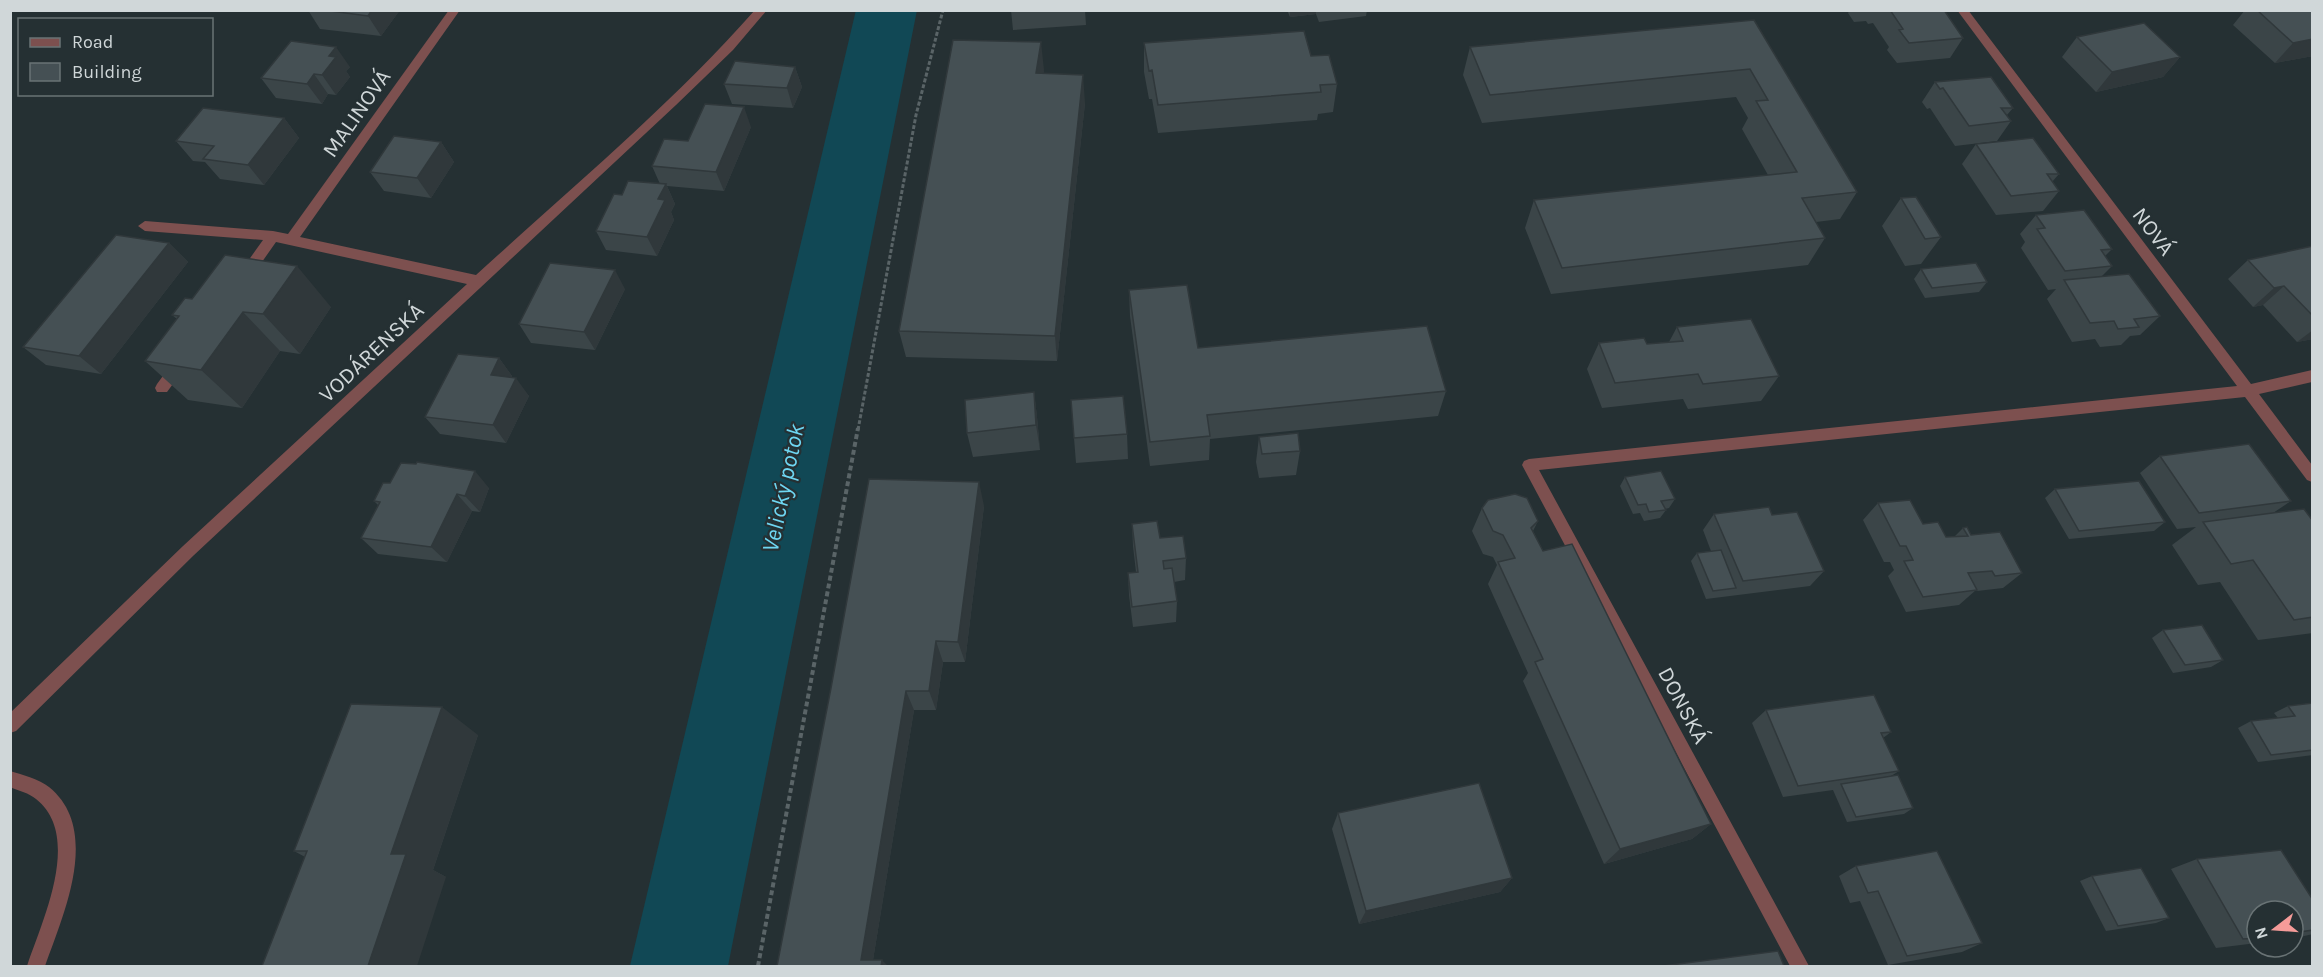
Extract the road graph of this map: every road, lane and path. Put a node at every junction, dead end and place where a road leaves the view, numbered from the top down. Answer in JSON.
{"nodes":[{"id":1,"x":454,"y":10,"type":"edge"},
{"id":2,"x":762,"y":10,"type":"edge"},
{"id":3,"x":943,"y":10,"type":"edge"},
{"id":4,"x":1962,"y":10,"type":"edge"},
{"id":5,"x":145,"y":226,"type":"dead end"},
{"id":6,"x":273,"y":237,"type":"junction"},
{"id":7,"x":292,"y":239,"type":"junction"},
{"id":8,"x":478,"y":281,"type":"junction"},
{"id":9,"x":238,"y":284,"type":"edge"},
{"id":10,"x":190,"y":350,"type":"edge"},
{"id":11,"x":2313,"y":376,"type":"edge"},
{"id":12,"x":162,"y":388,"type":"edge"},
{"id":13,"x":2248,"y":391,"type":"junction"},
{"id":14,"x":2313,"y":476,"type":"edge"},
{"id":15,"x":10,"y":725,"type":"edge"},
{"id":16,"x":10,"y":779,"type":"edge"},
{"id":17,"x":36,"y":966,"type":"edge"},
{"id":18,"x":758,"y":966,"type":"edge"},
{"id":19,"x":1800,"y":966,"type":"edge"}],
"edges":[{"from":1,"to":7,"type":"street","name":"MALINOVÁ"},
{"from":2,"to":8,"type":"street","name":"VODÁRENSKÁ"},
{"from":3,"to":18,"type":"path"},
{"from":4,"to":13,"type":"street","name":"NOVÁ"},
{"from":5,"to":6,"type":"street"},
{"from":6,"to":7,"type":"street"},
{"from":6,"to":9,"type":"street"},
{"from":7,"to":8,"type":"street"},
{"from":8,"to":15,"type":"street","name":"VODÁRENSKÁ"},
{"from":10,"to":12,"type":"street"},
{"from":11,"to":13,"type":"street"},
{"from":13,"to":14,"type":"street","name":"NOVÁ"},
{"from":13,"to":19,"type":"street","name":"DONSKÁ"},
{"from":16,"to":17,"type":"street"}]}
